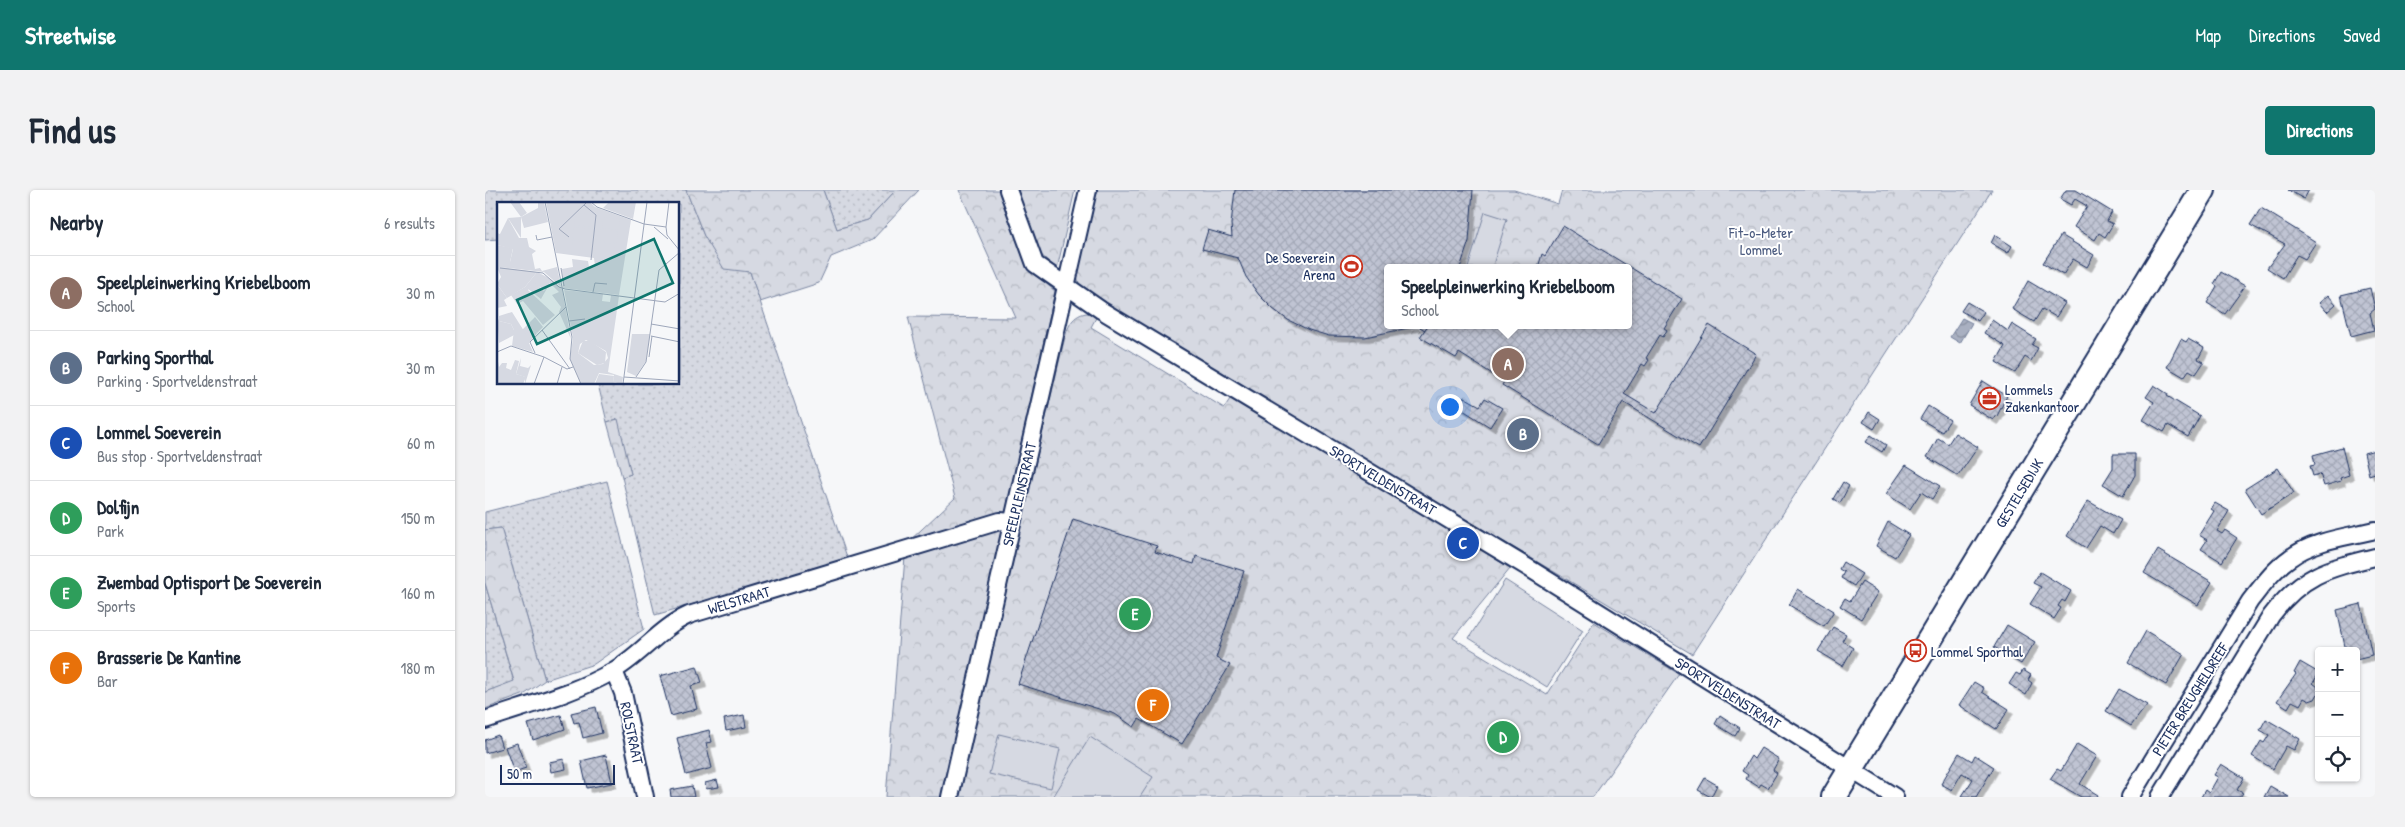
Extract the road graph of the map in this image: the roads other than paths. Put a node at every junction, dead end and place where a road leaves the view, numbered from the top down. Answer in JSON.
{"nodes":[{"id":1,"x":1008,"y":190,"type":"edge"},
{"id":2,"x":1088,"y":190,"type":"edge"},
{"id":3,"x":2203,"y":190,"type":"edge"},
{"id":4,"x":1067,"y":288,"type":"junction"},
{"id":5,"x":1012,"y":522,"type":"junction"},
{"id":6,"x":2375,"y":530,"type":"edge"},
{"id":7,"x":2375,"y":557,"type":"edge"},
{"id":8,"x":2250,"y":601,"type":"junction"},
{"id":9,"x":2271,"y":616,"type":"junction"},
{"id":10,"x":614,"y":671,"type":"junction"},
{"id":11,"x":485,"y":720,"type":"edge"},
{"id":12,"x":1851,"y":770,"type":"junction"},
{"id":13,"x":1838,"y":796,"type":"edge"},
{"id":14,"x":645,"y":797,"type":"edge"},
{"id":15,"x":951,"y":797,"type":"edge"},
{"id":16,"x":1895,"y":797,"type":"edge"},
{"id":17,"x":2130,"y":797,"type":"edge"},
{"id":18,"x":2160,"y":797,"type":"edge"}],
"edges":[{"from":1,"to":4,"type":"street","name":"SPORTVELDENSTRAAT"},
{"from":2,"to":4,"type":"street","name":"SPEELPLEINSTRAAT"},
{"from":3,"to":12,"type":"main road","name":"GESTELSEDIJK"},
{"from":4,"to":5,"type":"street","name":"SPEELPLEINSTRAAT"},
{"from":4,"to":12,"type":"street","name":"SPORTVELDENSTRAAT"},
{"from":5,"to":10,"type":"street","name":"WELSTRAAT"},
{"from":5,"to":15,"type":"street","name":"SPEELPLEINSTRAAT"},
{"from":6,"to":8,"type":"street","name":"PIETER BREUGHELDREEF"},
{"from":7,"to":9,"type":"street","name":"PIETER BREUGHELDREEF"},
{"from":8,"to":9,"type":"street"},
{"from":8,"to":17,"type":"street","name":"PIETER BREUGHELDREEF"},
{"from":9,"to":18,"type":"street","name":"PIETER BREUGHELDREEF"},
{"from":10,"to":11,"type":"street","name":"WELSTRAAT"},
{"from":10,"to":14,"type":"street","name":"ROLSTRAAT"},
{"from":12,"to":13,"type":"main road","name":"GESTELSEDIJK"},
{"from":12,"to":16,"type":"street","name":"SPORTVELDENSTRAAT"}]}
